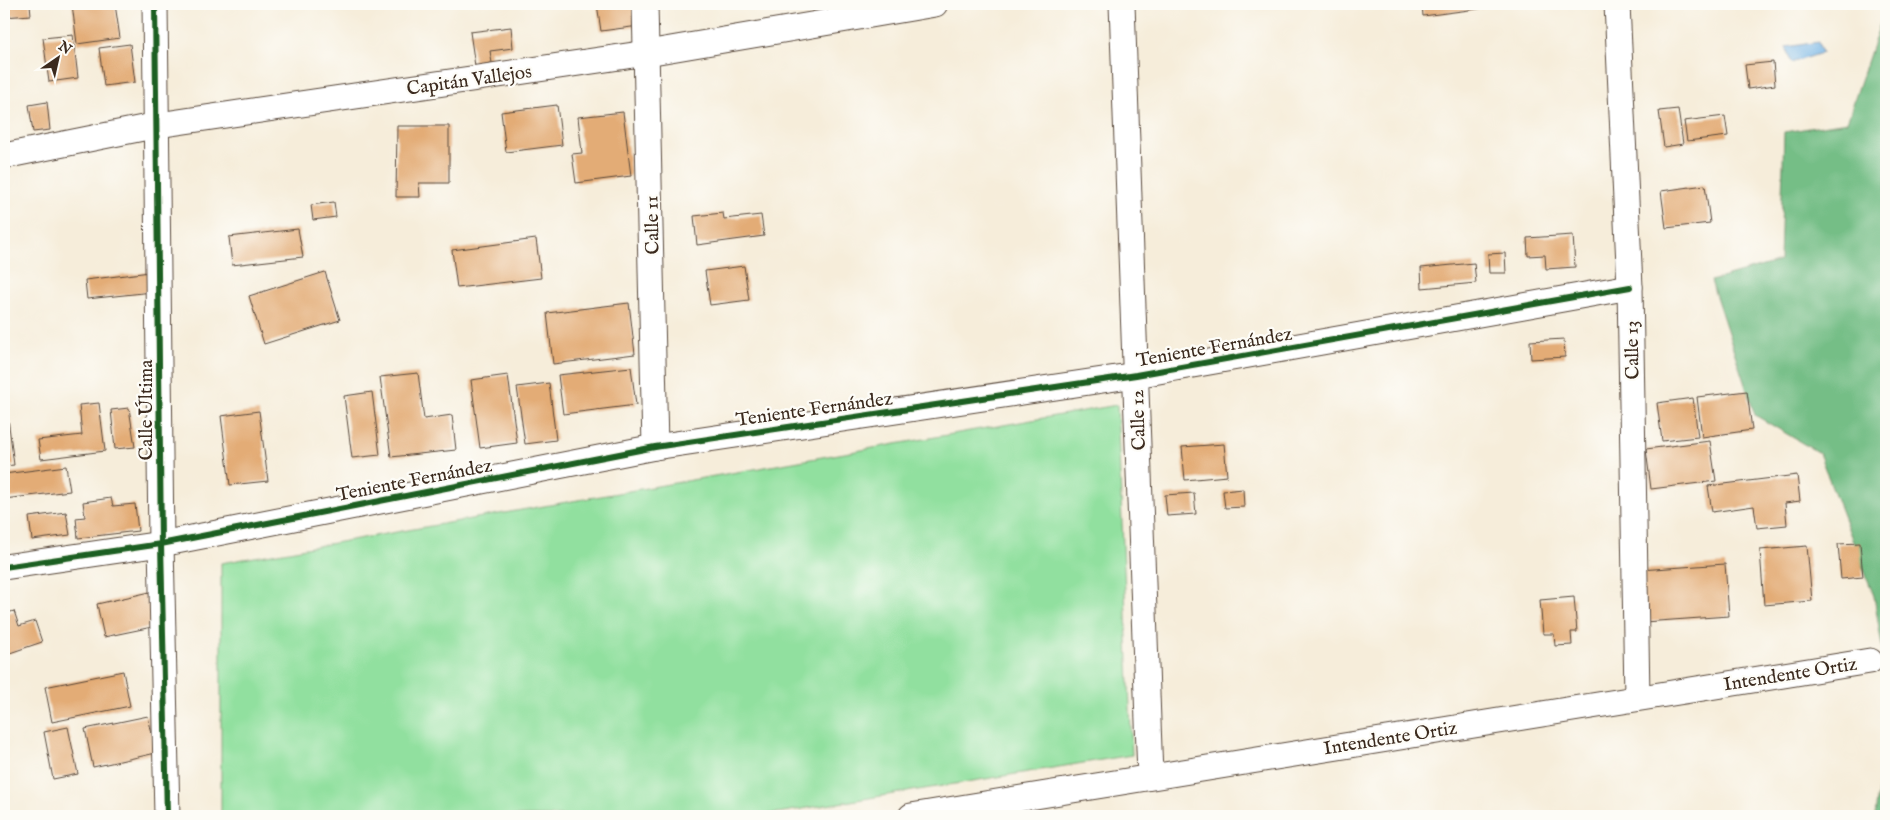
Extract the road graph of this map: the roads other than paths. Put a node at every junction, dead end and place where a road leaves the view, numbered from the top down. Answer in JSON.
{"nodes":[{"id":1,"x":155,"y":4,"type":"edge"},
{"id":2,"x":645,"y":4,"type":"edge"},
{"id":3,"x":935,"y":4,"type":"edge"},
{"id":4,"x":1122,"y":4,"type":"edge"},
{"id":5,"x":1617,"y":4,"type":"edge"},
{"id":6,"x":647,"y":53,"type":"junction"},
{"id":7,"x":158,"y":125,"type":"junction"},
{"id":8,"x":4,"y":156,"type":"edge"},
{"id":9,"x":1630,"y":287,"type":"junction"},
{"id":10,"x":1136,"y":376,"type":"junction"},
{"id":11,"x":655,"y":447,"type":"junction"},
{"id":12,"x":161,"y":544,"type":"junction"},
{"id":13,"x":4,"y":567,"type":"edge"},
{"id":14,"x":1870,"y":661,"type":"dead end"},
{"id":15,"x":1637,"y":697,"type":"junction"},
{"id":16,"x":1150,"y":776,"type":"junction"},
{"id":17,"x":167,"y":816,"type":"edge"},
{"id":18,"x":911,"y":816,"type":"edge"}],
"edges":[{"from":1,"to":7,"type":"street","name":"Calle Última"},
{"from":2,"to":6,"type":"street","name":"Calle 11"},
{"from":3,"to":6,"type":"street","name":"Capitán Vallejos"},
{"from":4,"to":10,"type":"street","name":"Calle 12"},
{"from":5,"to":9,"type":"street","name":"Calle 13"},
{"from":6,"to":7,"type":"street","name":"Capitán Vallejos"},
{"from":6,"to":11,"type":"street","name":"Calle 11"},
{"from":7,"to":8,"type":"street","name":"Capitán Vallejos"},
{"from":7,"to":12,"type":"street","name":"Calle Última"},
{"from":9,"to":10,"type":"street","name":"Teniente Fernández"},
{"from":9,"to":15,"type":"street","name":"Calle 13"},
{"from":10,"to":11,"type":"street","name":"Teniente Fernández"},
{"from":10,"to":16,"type":"street","name":"Calle 12"},
{"from":11,"to":12,"type":"street","name":"Teniente Fernández"},
{"from":12,"to":13,"type":"street","name":"Teniente Fernández"},
{"from":12,"to":17,"type":"street","name":"Calle Última"},
{"from":14,"to":15,"type":"street","name":"Intendente Ortiz"},
{"from":15,"to":16,"type":"street","name":"Intendente Ortiz"},
{"from":16,"to":18,"type":"street","name":"Intendente Ortiz"}]}
